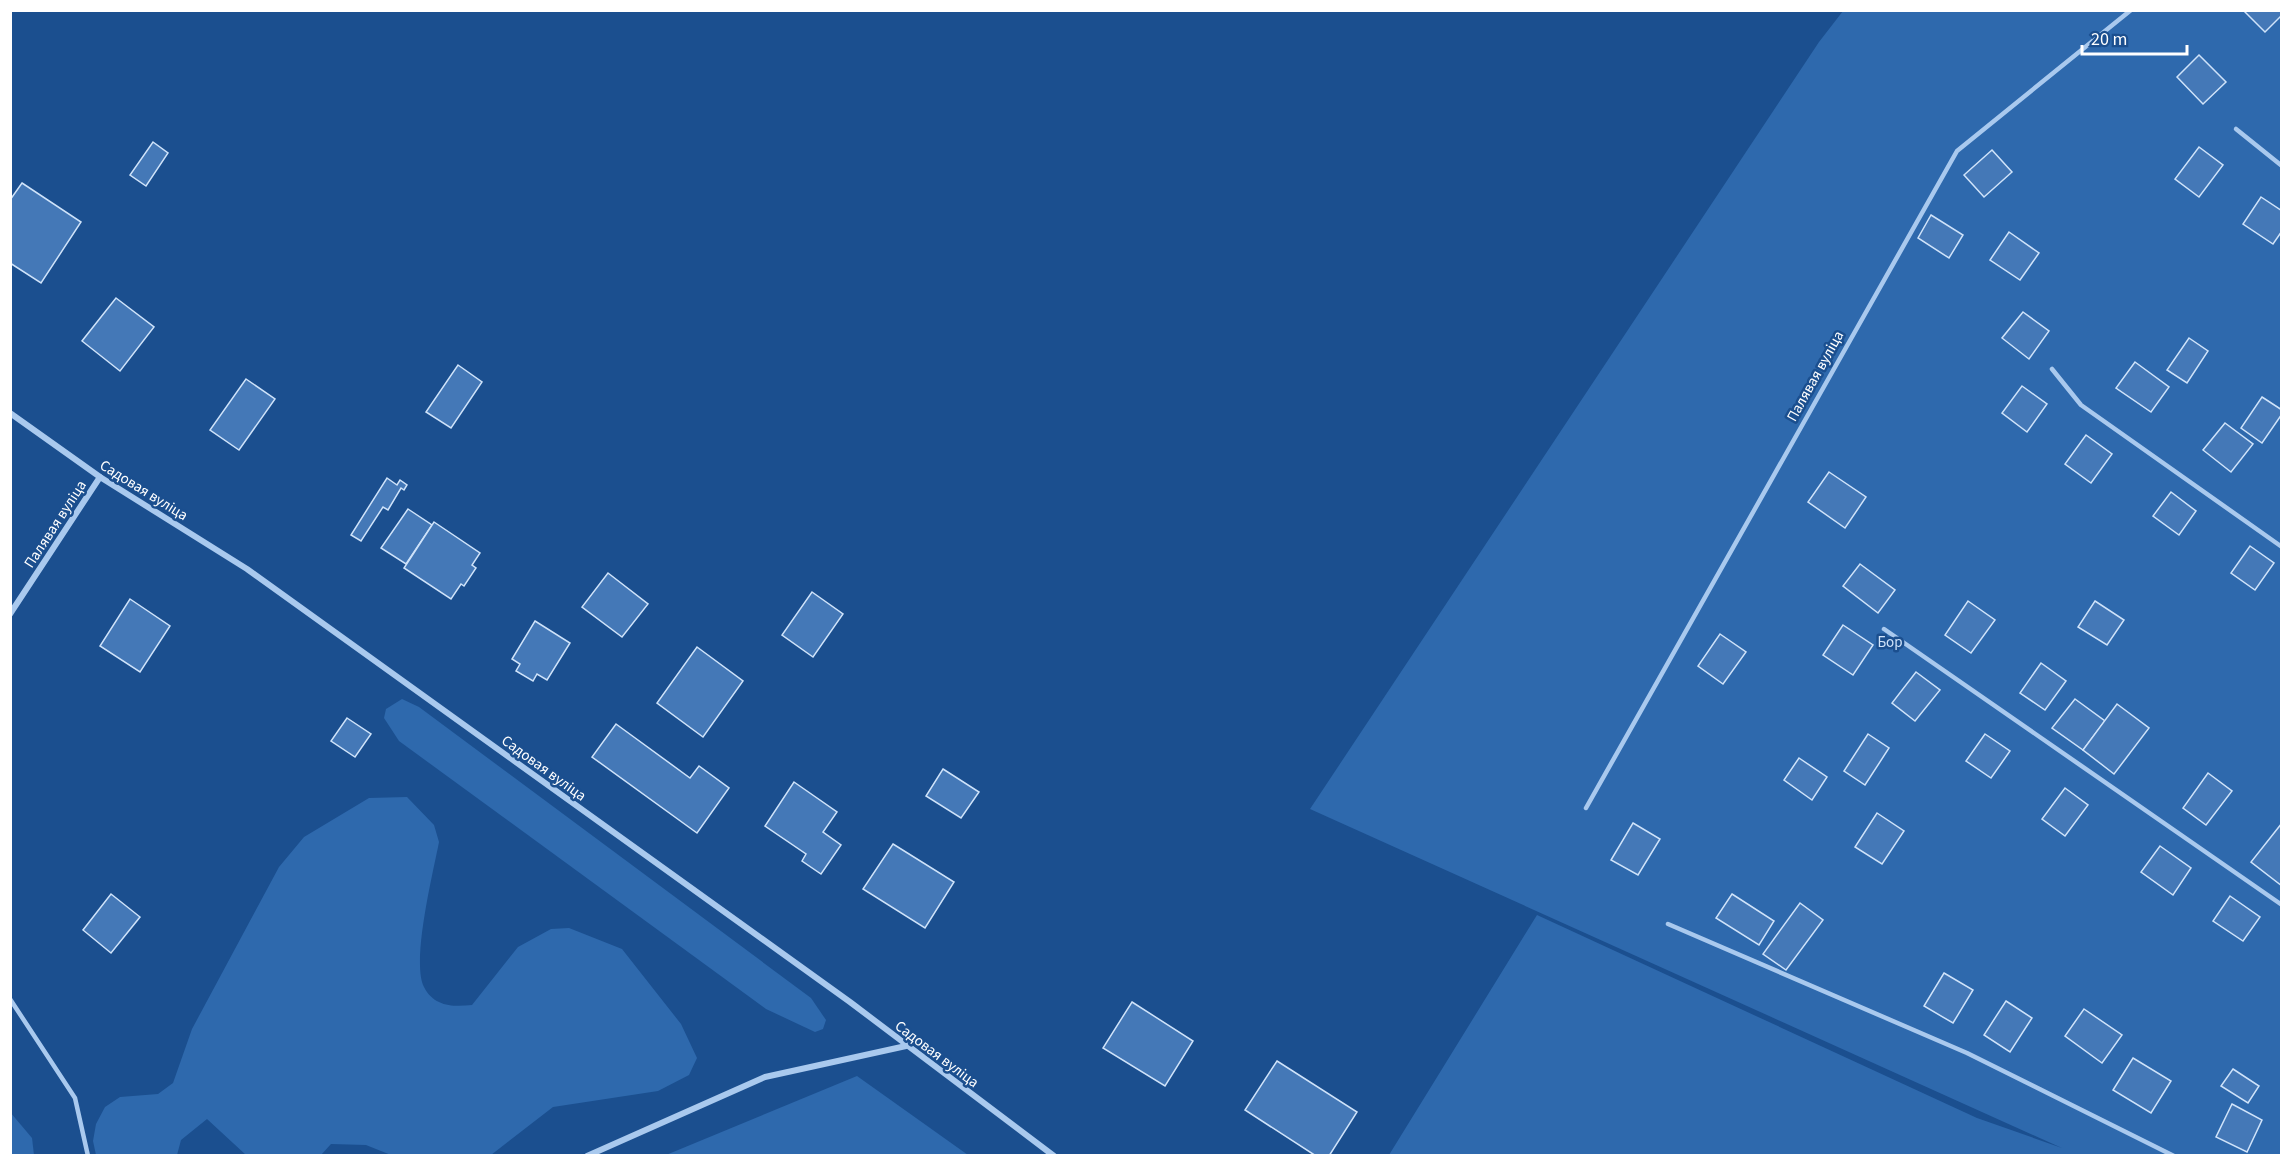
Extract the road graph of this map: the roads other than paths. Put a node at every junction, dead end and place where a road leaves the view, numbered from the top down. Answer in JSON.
{"nodes":[{"id":1,"x":2131,"y":10,"type":"edge"},
{"id":2,"x":2236,"y":129,"type":"dead end"},
{"id":3,"x":2282,"y":166,"type":"edge"},
{"id":4,"x":2052,"y":369,"type":"dead end"},
{"id":5,"x":10,"y":413,"type":"edge"},
{"id":6,"x":100,"y":477,"type":"junction"},
{"id":7,"x":2282,"y":547,"type":"edge"},
{"id":8,"x":10,"y":614,"type":"edge"},
{"id":9,"x":1884,"y":629,"type":"dead end"},
{"id":10,"x":1586,"y":808,"type":"dead end"},
{"id":11,"x":2282,"y":906,"type":"edge"},
{"id":12,"x":1668,"y":924,"type":"dead end"},
{"id":13,"x":10,"y":999,"type":"edge"},
{"id":14,"x":906,"y":1046,"type":"junction"},
{"id":15,"x":88,"y":1155,"type":"edge"},
{"id":16,"x":587,"y":1155,"type":"edge"},
{"id":17,"x":1054,"y":1155,"type":"edge"},
{"id":18,"x":2174,"y":1155,"type":"edge"}],
"edges":[{"from":1,"to":10,"type":"lane","name":"Палявая вуліца"},
{"from":2,"to":3,"type":"lane"},
{"from":4,"to":7,"type":"lane"},
{"from":5,"to":6,"type":"street","name":"Садовая вуліца"},
{"from":6,"to":8,"type":"street","name":"Палявая вуліца"},
{"from":6,"to":14,"type":"street","name":"Садовая вуліца"},
{"from":9,"to":11,"type":"lane"},
{"from":12,"to":18,"type":"lane"},
{"from":13,"to":15,"type":"lane"},
{"from":14,"to":16,"type":"street"},
{"from":14,"to":17,"type":"street","name":"Садовая вуліца"}]}
